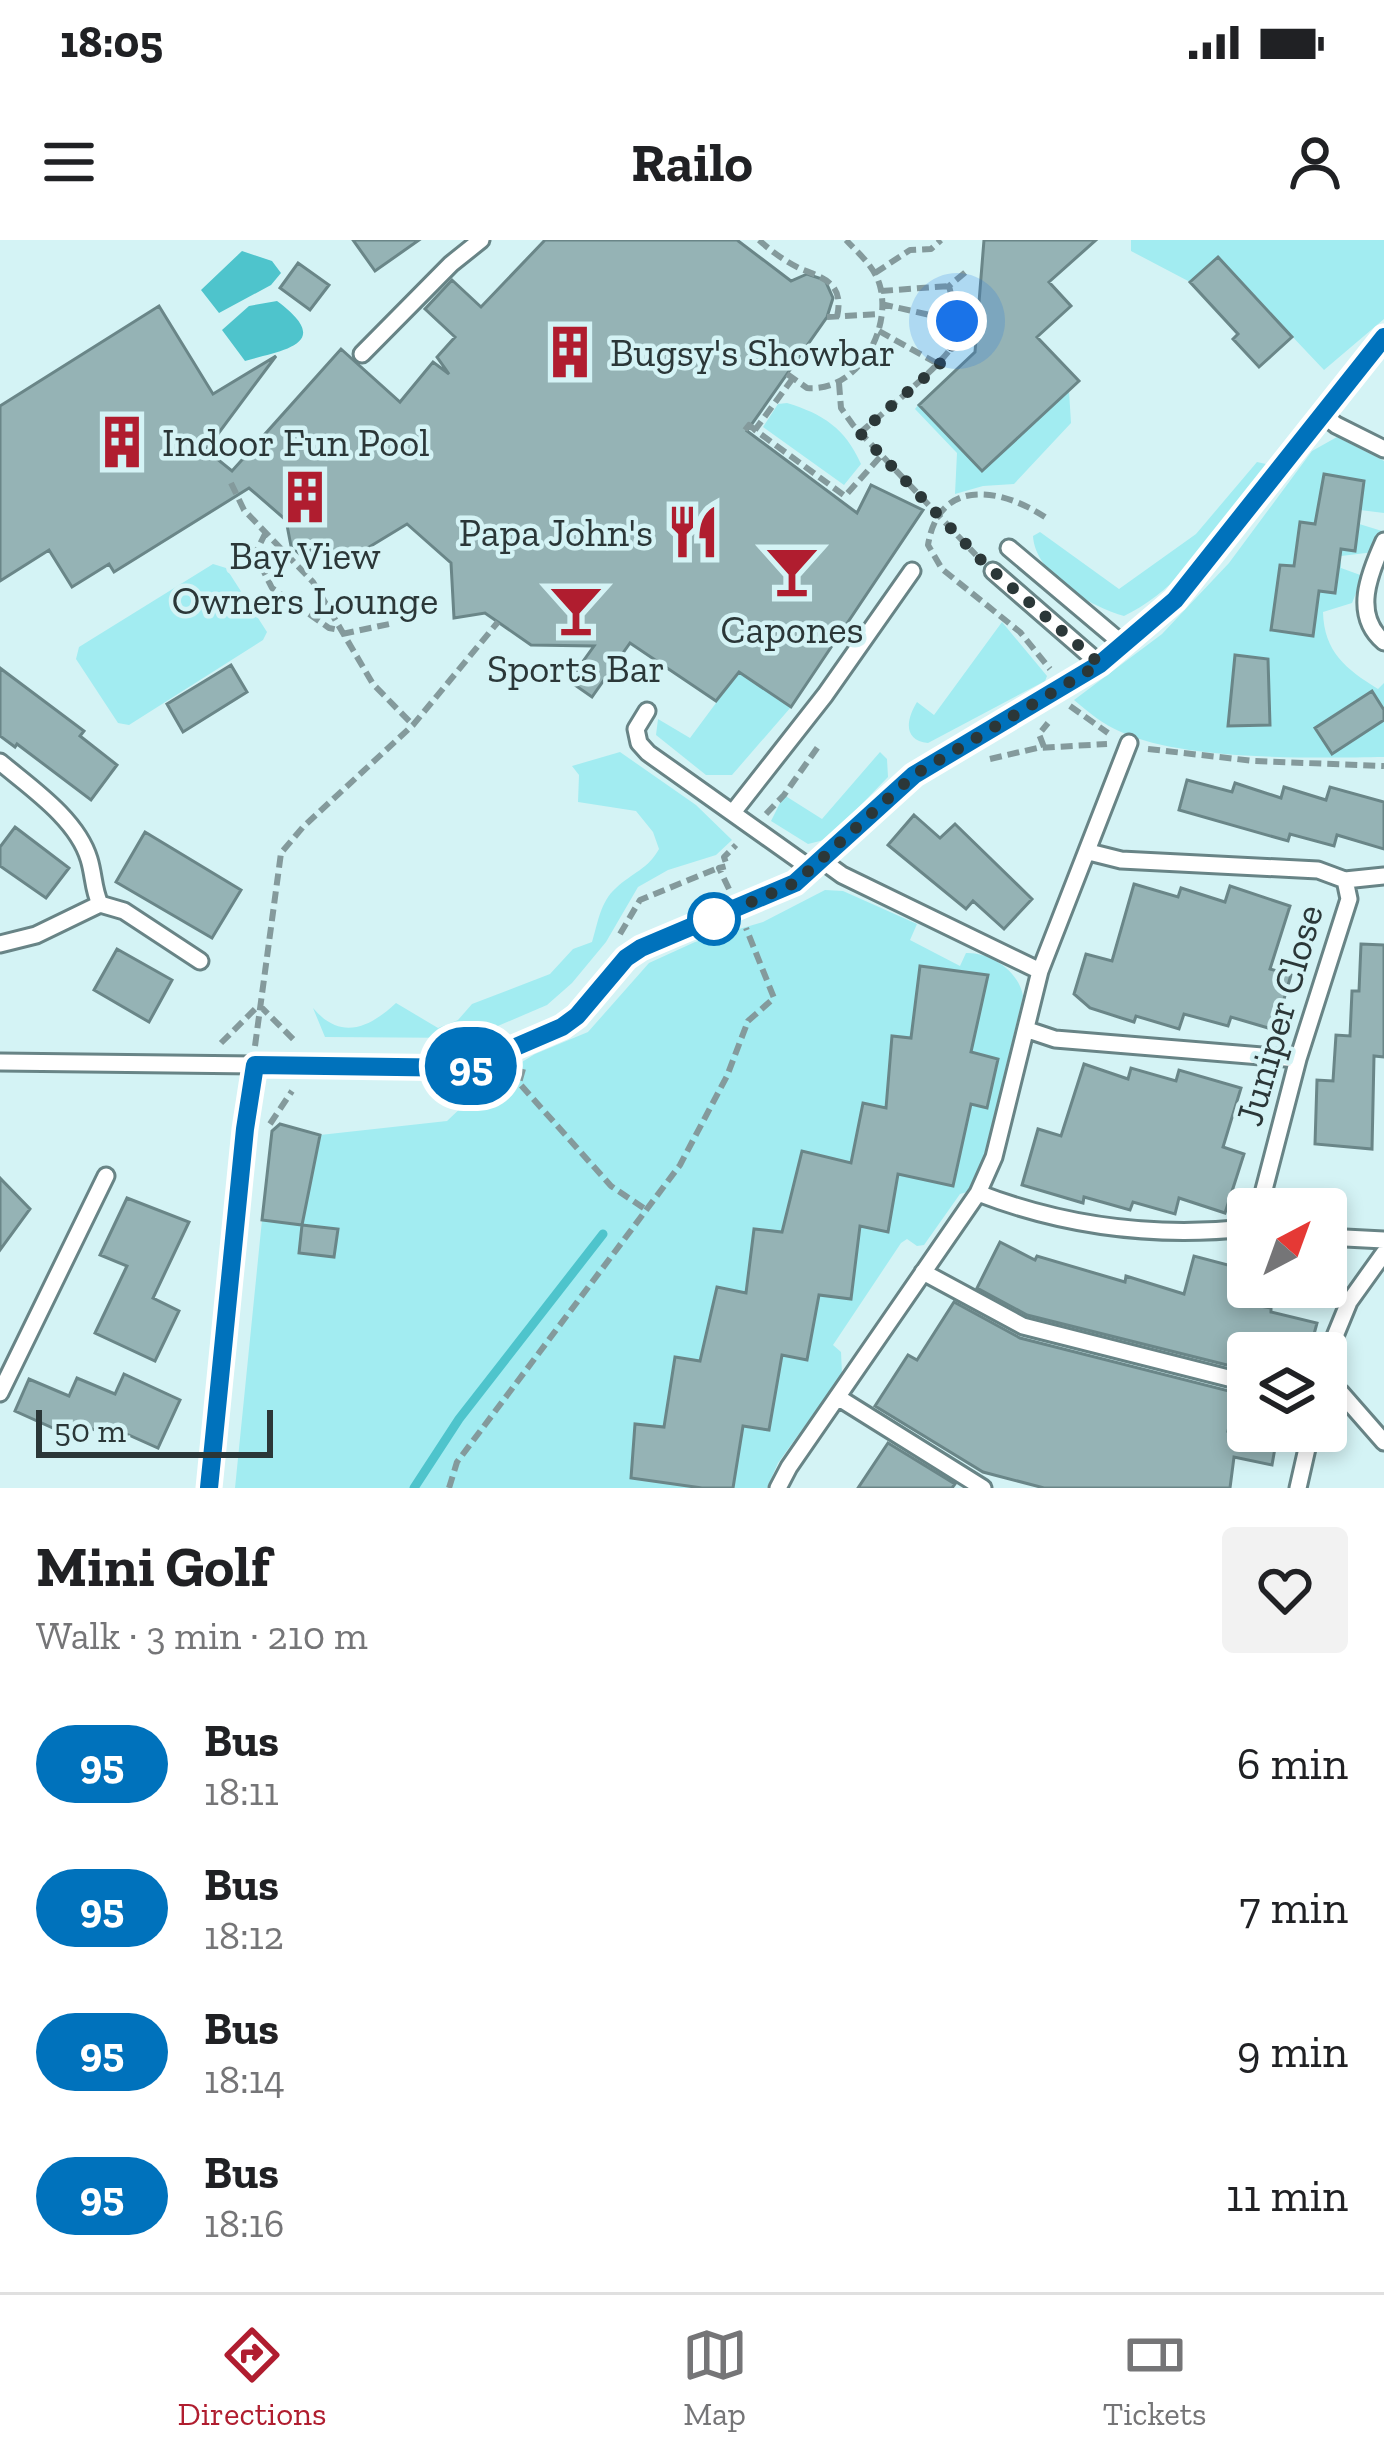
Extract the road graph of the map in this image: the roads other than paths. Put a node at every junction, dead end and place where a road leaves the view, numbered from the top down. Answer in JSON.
{"nodes":[{"id":1,"x":481,"y":240,"type":"edge"},
{"id":2,"x":1384,"y":338,"type":"edge"},
{"id":3,"x":362,"y":354,"type":"dead end"},
{"id":4,"x":1321,"y":413,"type":"junction"},
{"id":5,"x":1384,"y":449,"type":"edge"},
{"id":6,"x":1384,"y":541,"type":"edge"},
{"id":7,"x":1009,"y":548,"type":"dead end"},
{"id":8,"x":912,"y":571,"type":"dead end"},
{"id":9,"x":994,"y":571,"type":"road end"},
{"id":10,"x":1384,"y":642,"type":"edge"},
{"id":11,"x":1124,"y":645,"type":"junction"},
{"id":12,"x":1100,"y":664,"type":"junction"},
{"id":13,"x":646,"y":710,"type":"dead end"},
{"id":14,"x":1129,"y":743,"type":"road end"},
{"id":15,"x":0,"y":762,"type":"edge"},
{"id":16,"x":734,"y":811,"type":"junction"},
{"id":17,"x":1089,"y":852,"type":"junction"},
{"id":18,"x":815,"y":864,"type":"junction"},
{"id":19,"x":1384,"y":877,"type":"edge"},
{"id":20,"x":1345,"y":880,"type":"junction"},
{"id":21,"x":100,"y":904,"type":"junction"},
{"id":22,"x":0,"y":944,"type":"edge"},
{"id":23,"x":200,"y":961,"type":"dead end"},
{"id":24,"x":1040,"y":970,"type":"junction"},
{"id":25,"x":1028,"y":1030,"type":"junction"},
{"id":26,"x":1298,"y":1059,"type":"junction"},
{"id":27,"x":0,"y":1062,"type":"edge"},
{"id":28,"x":255,"y":1065,"type":"junction"},
{"id":29,"x":106,"y":1176,"type":"dead end"},
{"id":30,"x":1264,"y":1188,"type":"edge"},
{"id":31,"x":978,"y":1193,"type":"junction"},
{"id":32,"x":1227,"y":1230,"type":"edge"},
{"id":33,"x":1347,"y":1238,"type":"edge"},
{"id":34,"x":1384,"y":1240,"type":"edge"},
{"id":35,"x":1384,"y":1253,"type":"edge"},
{"id":36,"x":923,"y":1272,"type":"junction"},
{"id":37,"x":1337,"y":1332,"type":"edge"},
{"id":38,"x":1227,"y":1378,"type":"edge"},
{"id":39,"x":0,"y":1393,"type":"edge"},
{"id":40,"x":838,"y":1398,"type":"junction"},
{"id":41,"x":1347,"y":1399,"type":"edge"},
{"id":42,"x":1377,"y":1422,"type":"edge"},
{"id":43,"x":1384,"y":1442,"type":"edge"},
{"id":44,"x":1306,"y":1452,"type":"edge"},
{"id":45,"x":195,"y":1488,"type":"edge"},
{"id":46,"x":209,"y":1488,"type":"edge"},
{"id":47,"x":778,"y":1488,"type":"edge"},
{"id":48,"x":983,"y":1488,"type":"edge"},
{"id":49,"x":1298,"y":1488,"type":"edge"}],
"edges":[{"from":1,"to":3,"type":"lane"},
{"from":2,"to":4,"type":"lane"},
{"from":4,"to":5,"type":"lane"},
{"from":4,"to":11,"type":"lane"},
{"from":6,"to":10,"type":"lane"},
{"from":7,"to":11,"type":"lane"},
{"from":8,"to":16,"type":"lane"},
{"from":9,"to":12,"type":"lane"},
{"from":11,"to":12,"type":"lane"},
{"from":12,"to":18,"type":"lane"},
{"from":13,"to":16,"type":"lane"},
{"from":14,"to":17,"type":"lane"},
{"from":15,"to":21,"type":"lane"},
{"from":16,"to":18,"type":"lane"},
{"from":17,"to":20,"type":"lane","name":"Juniper Close"},
{"from":17,"to":24,"type":"lane"},
{"from":18,"to":24,"type":"lane"},
{"from":18,"to":28,"type":"lane"},
{"from":19,"to":20,"type":"lane"},
{"from":20,"to":26,"type":"lane","name":"Juniper Close"},
{"from":21,"to":22,"type":"lane"},
{"from":21,"to":23,"type":"lane"},
{"from":24,"to":25,"type":"lane"},
{"from":25,"to":26,"type":"lane"},
{"from":25,"to":31,"type":"lane"},
{"from":26,"to":30,"type":"lane","name":"Juniper Close"},
{"from":27,"to":28,"type":"lane"},
{"from":28,"to":46,"type":"lane"},
{"from":29,"to":39,"type":"lane"},
{"from":31,"to":32,"type":"lane"},
{"from":31,"to":36,"type":"lane"},
{"from":33,"to":34,"type":"lane"},
{"from":35,"to":37,"type":"lane"},
{"from":36,"to":38,"type":"lane"},
{"from":36,"to":40,"type":"lane"},
{"from":40,"to":47,"type":"lane"},
{"from":40,"to":48,"type":"lane"},
{"from":41,"to":42,"type":"lane"},
{"from":42,"to":43,"type":"lane"},
{"from":44,"to":49,"type":"lane"},
{"from":45,"to":46,"type":"lane"}]}
